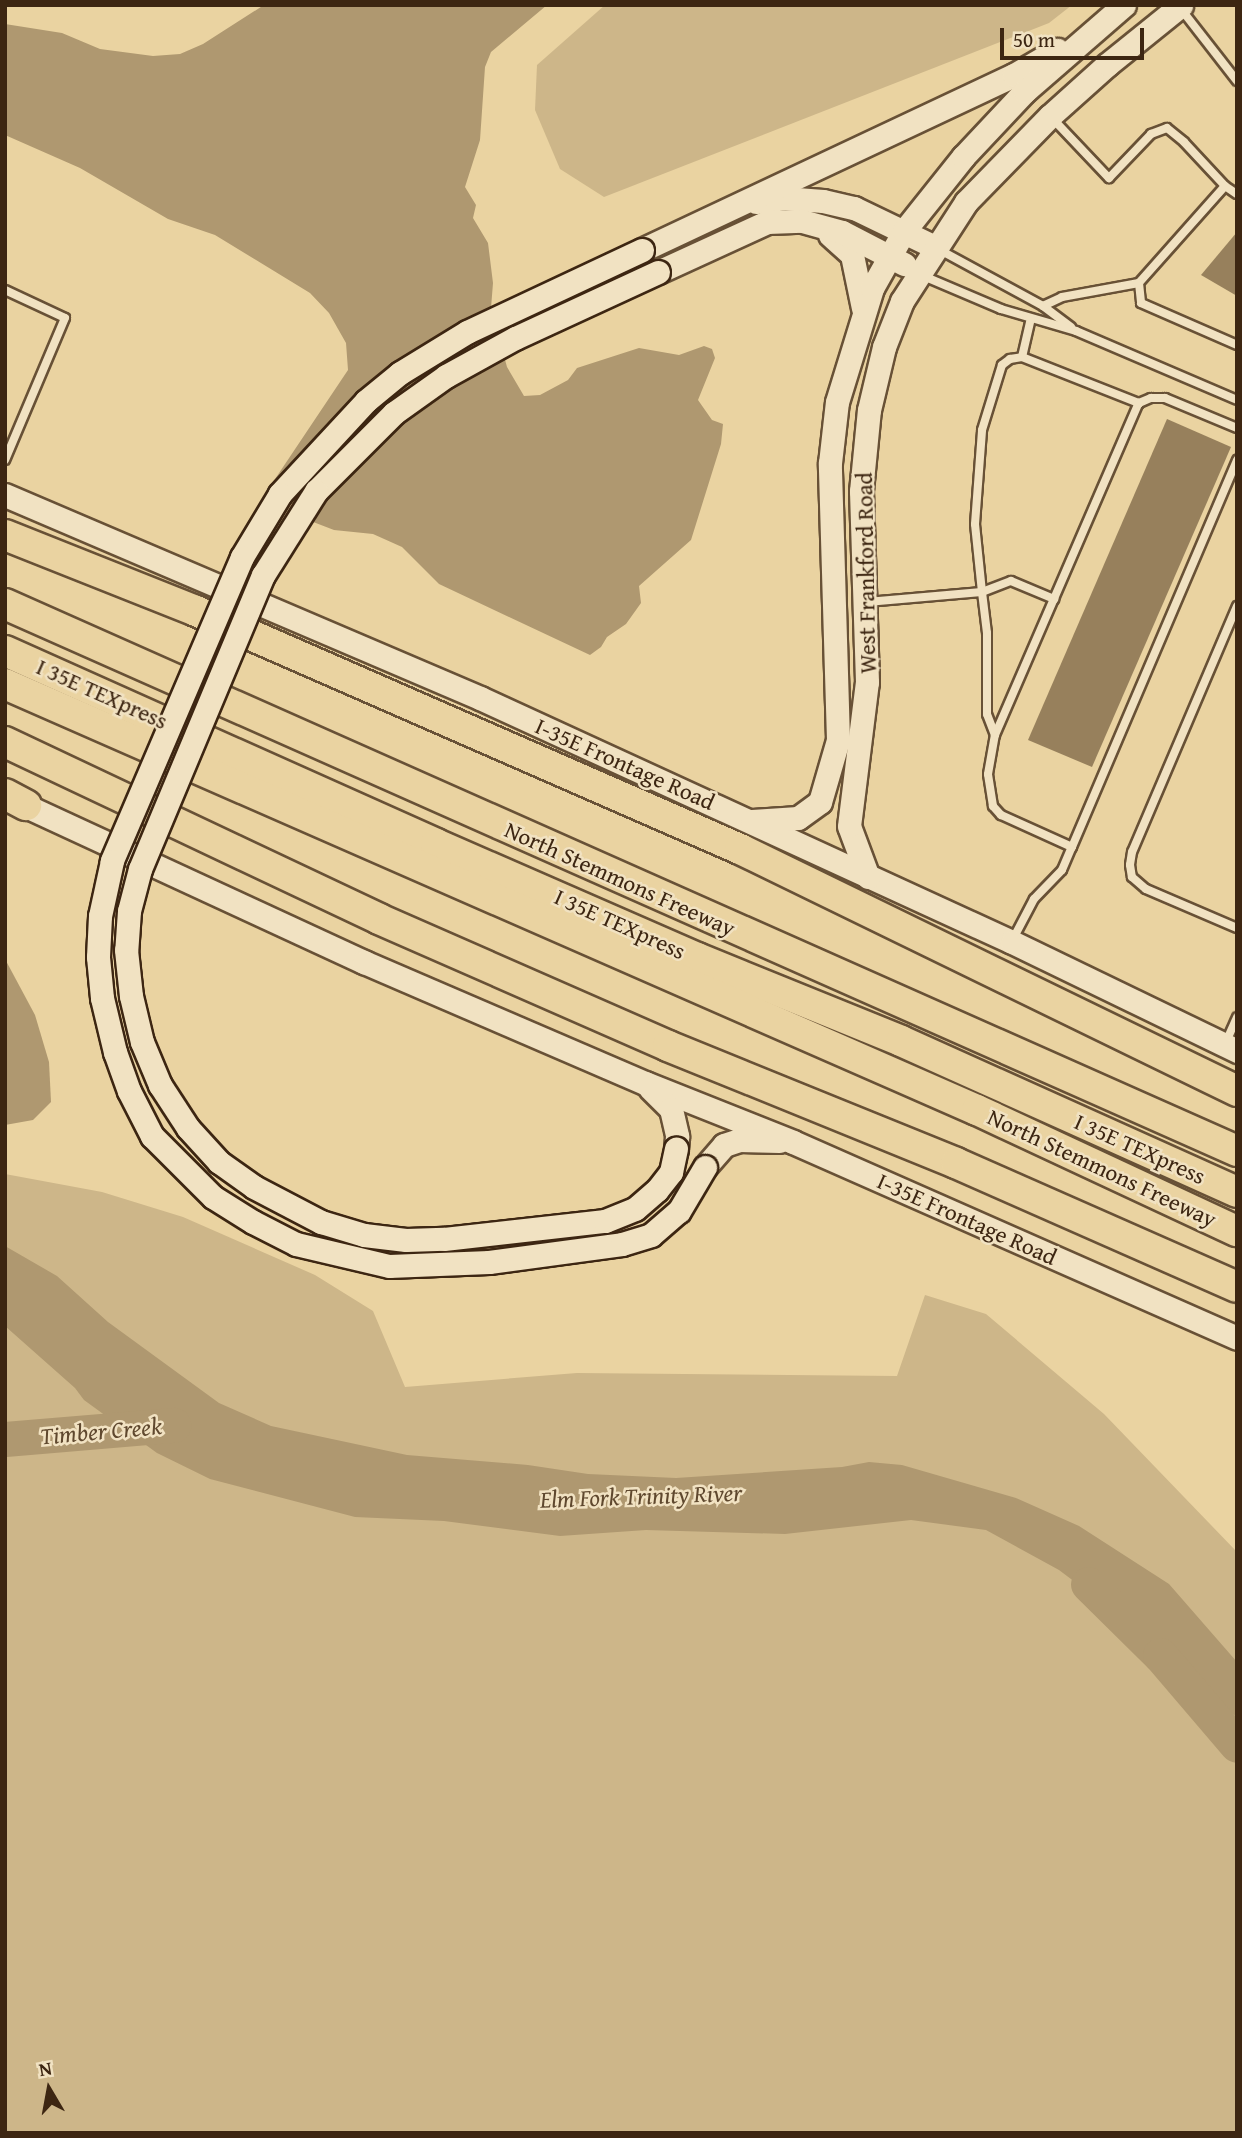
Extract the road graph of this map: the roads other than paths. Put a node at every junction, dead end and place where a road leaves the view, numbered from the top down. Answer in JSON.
{"nodes":[{"id":1,"x":1124,"y":5,"type":"edge"},
{"id":2,"x":1180,"y":6,"type":"edge"},
{"id":3,"x":1100,"y":26,"type":"junction"},
{"id":4,"x":1237,"y":81,"type":"edge"},
{"id":5,"x":1050,"y":116,"type":"junction"},
{"id":6,"x":1225,"y":186,"type":"junction"},
{"id":7,"x":1237,"y":194,"type":"edge"},
{"id":8,"x":731,"y":207,"type":"junction"},
{"id":9,"x":809,"y":223,"type":"junction"},
{"id":10,"x":904,"y":232,"type":"junction"},
{"id":11,"x":935,"y":247,"type":"junction"},
{"id":12,"x":891,"y":255,"type":"junction"},
{"id":13,"x":918,"y":274,"type":"junction"},
{"id":14,"x":1139,"y":283,"type":"junction"},
{"id":15,"x":5,"y":290,"type":"edge"},
{"id":16,"x":1044,"y":306,"type":"junction"},
{"id":17,"x":863,"y":313,"type":"junction"},
{"id":18,"x":1031,"y":319,"type":"junction"},
{"id":19,"x":1076,"y":331,"type":"junction"},
{"id":20,"x":1237,"y":345,"type":"edge"},
{"id":21,"x":1022,"y":357,"type":"junction"},
{"id":22,"x":1237,"y":400,"type":"edge"},
{"id":23,"x":1139,"y":402,"type":"junction"},
{"id":24,"x":1237,"y":428,"type":"edge"},
{"id":25,"x":5,"y":460,"type":"edge"},
{"id":26,"x":1237,"y":460,"type":"edge"},
{"id":27,"x":5,"y":495,"type":"edge"},
{"id":28,"x":5,"y":535,"type":"edge"},
{"id":29,"x":982,"y":592,"type":"junction"},
{"id":30,"x":1054,"y":599,"type":"junction"},
{"id":31,"x":867,"y":602,"type":"junction"},
{"id":32,"x":5,"y":604,"type":"edge"},
{"id":33,"x":836,"y":604,"type":"junction"},
{"id":34,"x":1237,"y":606,"type":"edge"},
{"id":35,"x":5,"y":651,"type":"edge"},
{"id":36,"x":5,"y":684,"type":"edge"},
{"id":37,"x":995,"y":735,"type":"junction"},
{"id":38,"x":5,"y":742,"type":"edge"},
{"id":39,"x":12,"y":799,"type":"edge"},
{"id":40,"x":751,"y":821,"type":"junction"},
{"id":41,"x":1072,"y":847,"type":"junction"},
{"id":42,"x":428,"y":856,"type":"junction"},
{"id":43,"x":868,"y":877,"type":"junction"},
{"id":44,"x":1237,"y":928,"type":"edge"},
{"id":45,"x":1012,"y":942,"type":"junction"},
{"id":46,"x":1237,"y":1017,"type":"edge"},
{"id":47,"x":1231,"y":1048,"type":"edge"},
{"id":48,"x":645,"y":1083,"type":"junction"},
{"id":49,"x":1237,"y":1091,"type":"edge"},
{"id":50,"x":793,"y":1142,"type":"junction"},
{"id":51,"x":1237,"y":1151,"type":"edge"},
{"id":52,"x":1237,"y":1192,"type":"edge"},
{"id":53,"x":1237,"y":1231,"type":"edge"},
{"id":54,"x":1237,"y":1287,"type":"edge"},
{"id":55,"x":1237,"y":1338,"type":"edge"}],
"edges":[{"from":1,"to":3,"type":"main road","name":"West Frankford Road"},
{"from":2,"to":4,"type":"lane"},
{"from":2,"to":5,"type":"main road","name":"West Frankford Road"},
{"from":3,"to":8,"type":"main road"},
{"from":3,"to":10,"type":"main road","name":"West Frankford Road"},
{"from":5,"to":6,"type":"lane"},
{"from":5,"to":11,"type":"main road","name":"West Frankford Road"},
{"from":6,"to":7,"type":"lane"},
{"from":6,"to":14,"type":"lane"},
{"from":8,"to":10,"type":"main road"},
{"from":8,"to":50,"type":"main road","bridge":true},
{"from":9,"to":12,"type":"main road"},
{"from":9,"to":17,"type":"main road"},
{"from":9,"to":48,"type":"main road","bridge":true},
{"from":10,"to":11,"type":"main road"},
{"from":10,"to":12,"type":"main road","name":"West Frankford Road"},
{"from":11,"to":13,"type":"main road","name":"West Frankford Road"},
{"from":11,"to":16,"type":"lane"},
{"from":12,"to":13,"type":"main road"},
{"from":12,"to":17,"type":"main road","name":"West Frankford Road"},
{"from":13,"to":18,"type":"lane"},
{"from":13,"to":31,"type":"main road","name":"West Frankford Road"},
{"from":14,"to":16,"type":"lane"},
{"from":14,"to":20,"type":"lane"},
{"from":15,"to":25,"type":"lane"},
{"from":16,"to":19,"type":"lane"},
{"from":17,"to":33,"type":"main road","name":"West Frankford Road"},
{"from":18,"to":19,"type":"lane"},
{"from":18,"to":21,"type":"lane"},
{"from":19,"to":22,"type":"lane"},
{"from":21,"to":23,"type":"lane"},
{"from":21,"to":29,"type":"lane"},
{"from":23,"to":24,"type":"lane"},
{"from":23,"to":30,"type":"lane"},
{"from":26,"to":41,"type":"lane"},
{"from":27,"to":40,"type":"main road","name":"I-35E Frontage Road"},
{"from":28,"to":49,"type":"highway"},
{"from":29,"to":30,"type":"lane"},
{"from":29,"to":31,"type":"lane"},
{"from":29,"to":37,"type":"lane"},
{"from":30,"to":37,"type":"lane"},
{"from":31,"to":33,"type":"main road"},
{"from":31,"to":43,"type":"main road","name":"West Frankford Road"},
{"from":32,"to":51,"type":"highway","name":"North Stemmons Freeway"},
{"from":33,"to":40,"type":"main road","name":"West Frankford Road"},
{"from":34,"to":44,"type":"lane"},
{"from":35,"to":42,"type":"highway","name":"I 35E TEXpress"},
{"from":36,"to":42,"type":"highway","name":"North Stemmons Freeway"},
{"from":37,"to":41,"type":"lane"},
{"from":38,"to":54,"type":"highway"},
{"from":39,"to":48,"type":"main road","name":"I-35E Frontage Road"},
{"from":40,"to":43,"type":"main road","name":"I-35E Frontage Road"},
{"from":41,"to":45,"type":"lane"},
{"from":42,"to":52,"type":"highway","name":"I 35E TEXpress"},
{"from":42,"to":53,"type":"highway","name":"North Stemmons Freeway"},
{"from":43,"to":45,"type":"main road","name":"I-35E Frontage Road"},
{"from":45,"to":47,"type":"main road","name":"I-35E Frontage Road"},
{"from":46,"to":47,"type":"lane"},
{"from":48,"to":50,"type":"main road","name":"I-35E Frontage Road"},
{"from":50,"to":55,"type":"main road","name":"I-35E Frontage Road"}]}
